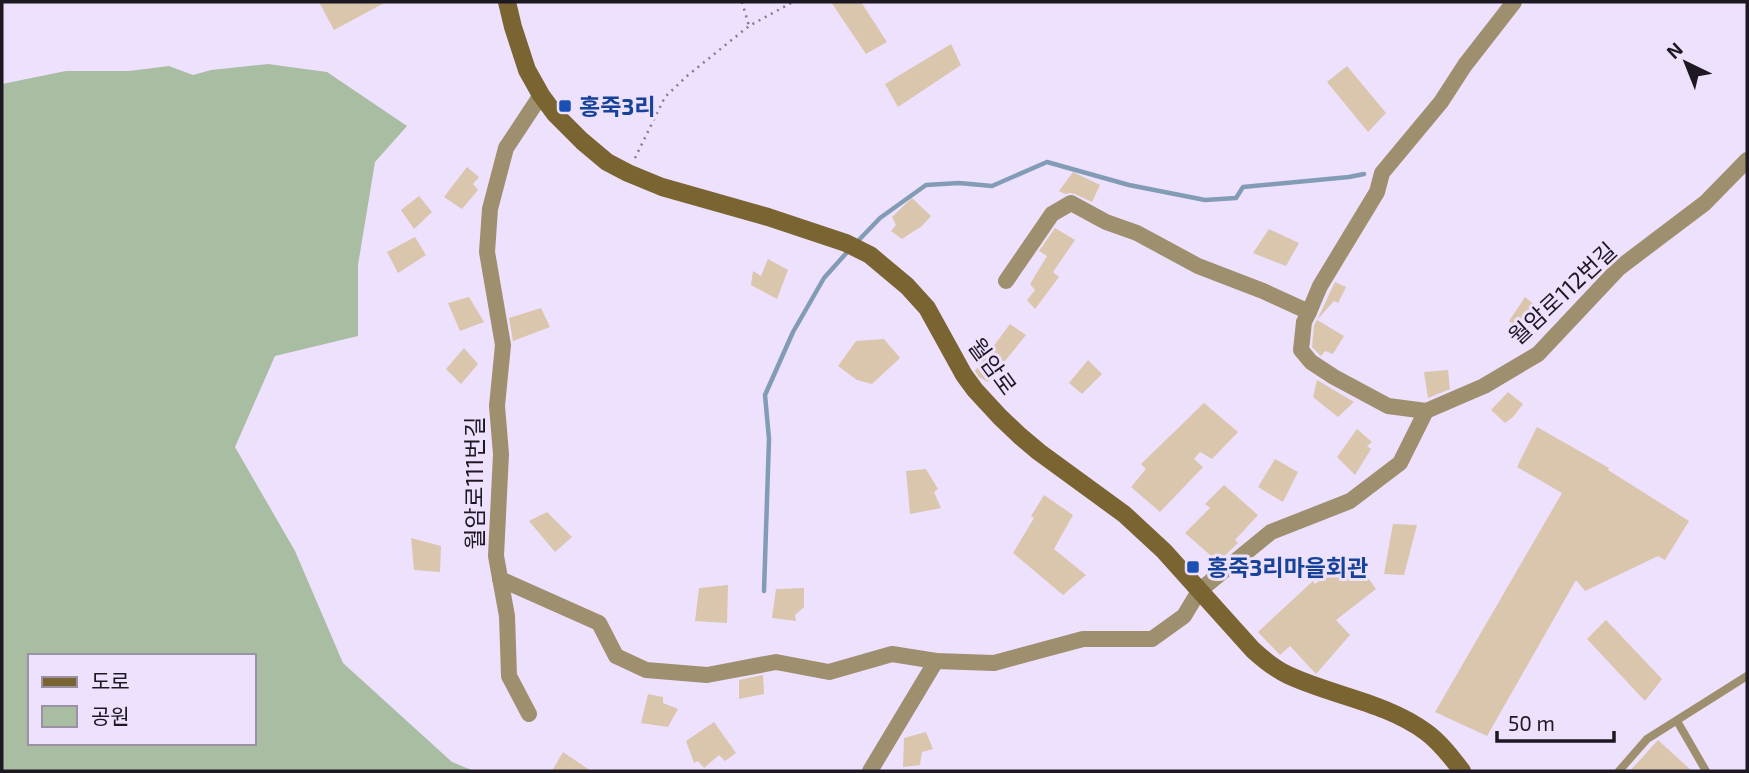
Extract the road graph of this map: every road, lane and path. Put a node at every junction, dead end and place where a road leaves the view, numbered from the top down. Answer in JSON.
{"nodes":[{"id":1,"x":507,"y":2,"type":"edge"},
{"id":2,"x":742,"y":2,"type":"edge"},
{"id":3,"x":793,"y":2,"type":"edge"},
{"id":4,"x":1514,"y":2,"type":"edge"},
{"id":5,"x":749,"y":26,"type":"junction"},
{"id":6,"x":541,"y":96,"type":"junction"},
{"id":7,"x":1747,"y":160,"type":"edge"},
{"id":8,"x":628,"y":173,"type":"junction"},
{"id":9,"x":1006,"y":281,"type":"dead end"},
{"id":10,"x":1309,"y":312,"type":"junction"},
{"id":11,"x":1426,"y":411,"type":"junction"},
{"id":12,"x":500,"y":579,"type":"junction"},
{"id":13,"x":1199,"y":591,"type":"junction"},
{"id":14,"x":936,"y":661,"type":"junction"},
{"id":15,"x":1747,"y":676,"type":"edge"},
{"id":16,"x":528,"y":714,"type":"dead end"},
{"id":17,"x":1676,"y":721,"type":"junction"},
{"id":18,"x":870,"y":771,"type":"edge"},
{"id":19,"x":1462,"y":771,"type":"edge"},
{"id":20,"x":1619,"y":771,"type":"edge"},
{"id":21,"x":1706,"y":771,"type":"edge"}],
"edges":[{"from":1,"to":6,"type":"street","name":"월암로"},
{"from":2,"to":5,"type":"path"},
{"from":3,"to":5,"type":"path"},
{"from":4,"to":10,"type":"street"},
{"from":5,"to":8,"type":"path"},
{"from":6,"to":8,"type":"street","name":"월암로"},
{"from":6,"to":12,"type":"street","name":"월암로111번길"},
{"from":7,"to":11,"type":"street","name":"월암로112번길"},
{"from":8,"to":13,"type":"street","name":"월암로"},
{"from":9,"to":10,"type":"street"},
{"from":10,"to":11,"type":"street"},
{"from":11,"to":13,"type":"street"},
{"from":12,"to":14,"type":"street","name":"월암로111번길"},
{"from":12,"to":16,"type":"street"},
{"from":13,"to":14,"type":"street","name":"월암로111번길"},
{"from":13,"to":19,"type":"street","name":"월암로"},
{"from":14,"to":18,"type":"street"},
{"from":15,"to":17,"type":"lane"},
{"from":17,"to":20,"type":"lane"},
{"from":17,"to":21,"type":"lane"}]}
